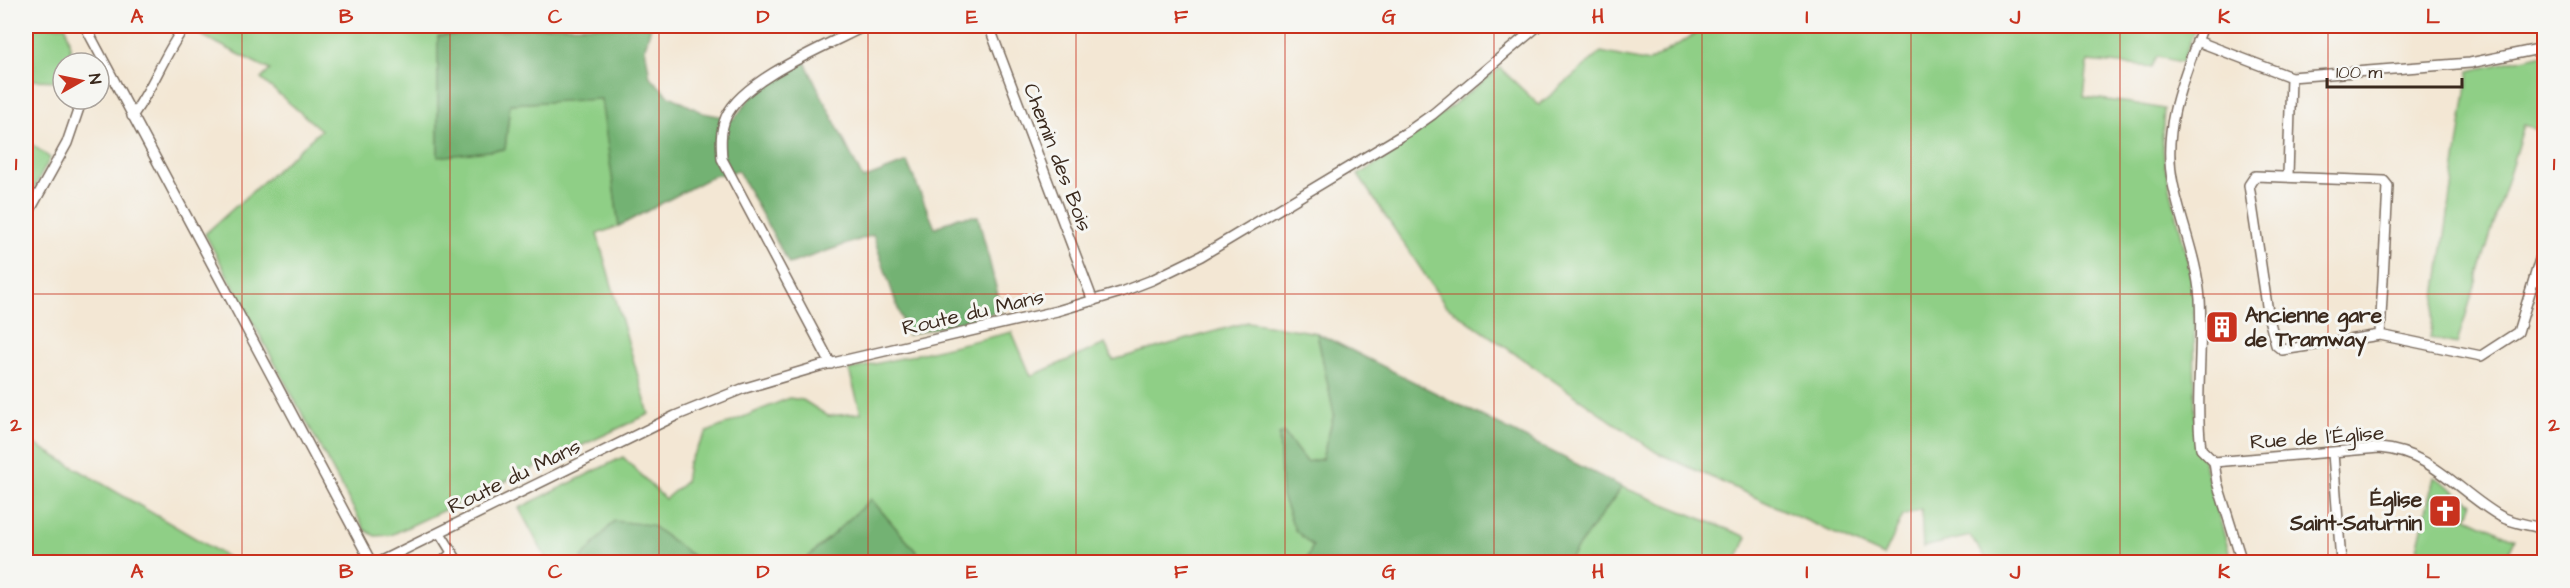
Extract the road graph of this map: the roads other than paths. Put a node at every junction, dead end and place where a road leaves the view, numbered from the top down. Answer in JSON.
{"nodes":[{"id":1,"x":85,"y":26,"type":"edge"},
{"id":2,"x":185,"y":26,"type":"edge"},
{"id":3,"x":865,"y":26,"type":"edge"},
{"id":4,"x":989,"y":26,"type":"edge"},
{"id":5,"x":1538,"y":26,"type":"edge"},
{"id":6,"x":2203,"y":26,"type":"edge"},
{"id":7,"x":2197,"y":41,"type":"junction"},
{"id":8,"x":2544,"y":48,"type":"edge"},
{"id":9,"x":96,"y":51,"type":"edge"},
{"id":10,"x":2291,"y":77,"type":"junction"},
{"id":11,"x":111,"y":80,"type":"edge"},
{"id":12,"x":78,"y":111,"type":"edge"},
{"id":13,"x":132,"y":116,"type":"junction"},
{"id":14,"x":2288,"y":176,"type":"junction"},
{"id":15,"x":26,"y":217,"type":"edge"},
{"id":16,"x":2544,"y":246,"type":"edge"},
{"id":17,"x":1093,"y":301,"type":"junction"},
{"id":18,"x":2380,"y":335,"type":"junction"},
{"id":19,"x":831,"y":364,"type":"junction"},
{"id":20,"x":2333,"y":453,"type":"junction"},
{"id":21,"x":2214,"y":462,"type":"junction"},
{"id":22,"x":2544,"y":529,"type":"edge"},
{"id":23,"x":440,"y":533,"type":"junction"},
{"id":24,"x":452,"y":553,"type":"junction"},
{"id":25,"x":371,"y":562,"type":"edge"},
{"id":26,"x":379,"y":562,"type":"edge"},
{"id":27,"x":442,"y":562,"type":"edge"},
{"id":28,"x":458,"y":562,"type":"edge"},
{"id":29,"x":2242,"y":562,"type":"edge"},
{"id":30,"x":2341,"y":562,"type":"edge"}],
"edges":[{"from":1,"to":9,"type":"street"},
{"from":2,"to":13,"type":"street"},
{"from":3,"to":19,"type":"street"},
{"from":4,"to":17,"type":"street","name":"Chemin des Bois"},
{"from":5,"to":17,"type":"street","name":"Route du Mans"},
{"from":6,"to":7,"type":"street"},
{"from":7,"to":10,"type":"street"},
{"from":7,"to":21,"type":"street"},
{"from":8,"to":10,"type":"street"},
{"from":10,"to":14,"type":"street"},
{"from":11,"to":13,"type":"street"},
{"from":12,"to":15,"type":"street"},
{"from":13,"to":25,"type":"street"},
{"from":14,"to":18,"type":"street"},
{"from":14,"to":18,"type":"street"},
{"from":16,"to":18,"type":"street"},
{"from":17,"to":19,"type":"street","name":"Route du Mans"},
{"from":19,"to":23,"type":"street","name":"Route du Mans"},
{"from":20,"to":21,"type":"street","name":"Rue de l'Église"},
{"from":20,"to":22,"type":"street","name":"Rue de l'Église"},
{"from":20,"to":30,"type":"street"},
{"from":21,"to":29,"type":"street"},
{"from":23,"to":24,"type":"street"},
{"from":23,"to":26,"type":"street","name":"Route du Mans"},
{"from":24,"to":27,"type":"street"},
{"from":24,"to":28,"type":"street"}]}
